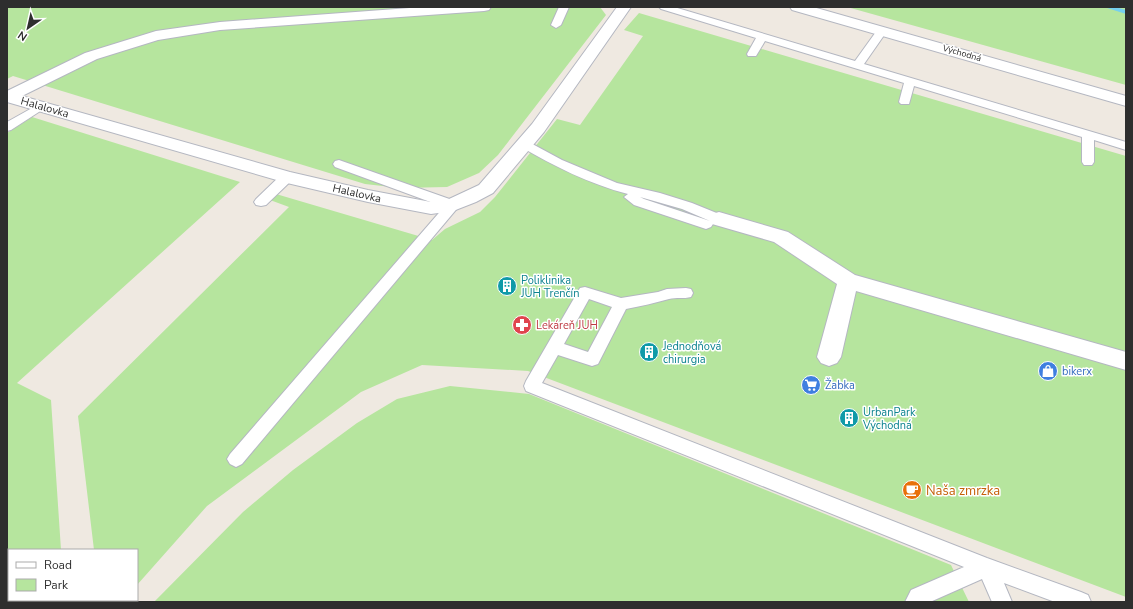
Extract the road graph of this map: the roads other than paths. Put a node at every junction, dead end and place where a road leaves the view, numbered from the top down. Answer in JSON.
{"nodes":[{"id":1,"x":484,"y":7,"type":"edge"},
{"id":2,"x":564,"y":7,"type":"edge"},
{"id":3,"x":624,"y":7,"type":"edge"},
{"id":4,"x":664,"y":7,"type":"edge"},
{"id":5,"x":797,"y":7,"type":"edge"},
{"id":6,"x":556,"y":25,"type":"dead end"},
{"id":7,"x":882,"y":31,"type":"junction"},
{"id":8,"x":763,"y":36,"type":"junction"},
{"id":9,"x":752,"y":54,"type":"dead end"},
{"id":10,"x":858,"y":65,"type":"junction"},
{"id":11,"x":910,"y":81,"type":"junction"},
{"id":12,"x":7,"y":97,"type":"edge"},
{"id":13,"x":1126,"y":101,"type":"edge"},
{"id":14,"x":905,"y":102,"type":"dead end"},
{"id":15,"x":41,"y":106,"type":"junction"},
{"id":16,"x":7,"y":127,"type":"edge"},
{"id":17,"x":1088,"y":134,"type":"junction"},
{"id":18,"x":525,"y":144,"type":"junction"},
{"id":19,"x":1126,"y":146,"type":"edge"},
{"id":20,"x":1088,"y":162,"type":"dead end"},
{"id":21,"x":339,"y":164,"type":"dead end"},
{"id":22,"x":287,"y":177,"type":"junction"},
{"id":23,"x":261,"y":202,"type":"dead end"},
{"id":24,"x":453,"y":205,"type":"junction"},
{"id":25,"x":718,"y":223,"type":"joint"},
{"id":26,"x":848,"y":281,"type":"junction"},
{"id":27,"x":686,"y":293,"type":"dead end"},
{"id":28,"x":621,"y":304,"type":"junction"},
{"id":29,"x":554,"y":347,"type":"junction"},
{"id":30,"x":829,"y":357,"type":"dead end"},
{"id":31,"x":1126,"y":360,"type":"edge"},
{"id":32,"x":236,"y":459,"type":"dead end"},
{"id":33,"x":987,"y":567,"type":"junction"},
{"id":34,"x":915,"y":602,"type":"edge"},
{"id":35,"x":1002,"y":602,"type":"edge"},
{"id":36,"x":1081,"y":602,"type":"edge"}],
"edges":[{"from":1,"to":12,"type":"street","name":"Halalovka"},
{"from":2,"to":6,"type":"lane"},
{"from":3,"to":18,"type":"street","name":"Halalovka"},
{"from":4,"to":8,"type":"lane"},
{"from":5,"to":7,"type":"street","name":"Východná"},
{"from":7,"to":10,"type":"lane"},
{"from":7,"to":13,"type":"street","name":"Východná"},
{"from":8,"to":9,"type":"lane"},
{"from":8,"to":10,"type":"lane"},
{"from":10,"to":11,"type":"lane"},
{"from":11,"to":14,"type":"lane"},
{"from":11,"to":17,"type":"lane"},
{"from":12,"to":15,"type":"street","name":"Halalovka"},
{"from":15,"to":16,"type":"lane"},
{"from":15,"to":22,"type":"street","name":"Halalovka"},
{"from":17,"to":19,"type":"lane"},
{"from":17,"to":20,"type":"lane"},
{"from":18,"to":24,"type":"street","name":"Halalovka"},
{"from":18,"to":25,"type":"lane"},
{"from":21,"to":24,"type":"lane"},
{"from":22,"to":23,"type":"lane"},
{"from":22,"to":24,"type":"street","name":"Halalovka"},
{"from":24,"to":32,"type":"lane"},
{"from":25,"to":26,"type":"street"},
{"from":26,"to":30,"type":"street"},
{"from":26,"to":31,"type":"street"},
{"from":27,"to":28,"type":"lane"},
{"from":28,"to":29,"type":"lane"},
{"from":28,"to":29,"type":"lane"},
{"from":29,"to":33,"type":"lane"},
{"from":33,"to":34,"type":"lane"},
{"from":33,"to":35,"type":"lane"},
{"from":33,"to":36,"type":"lane"}]}
